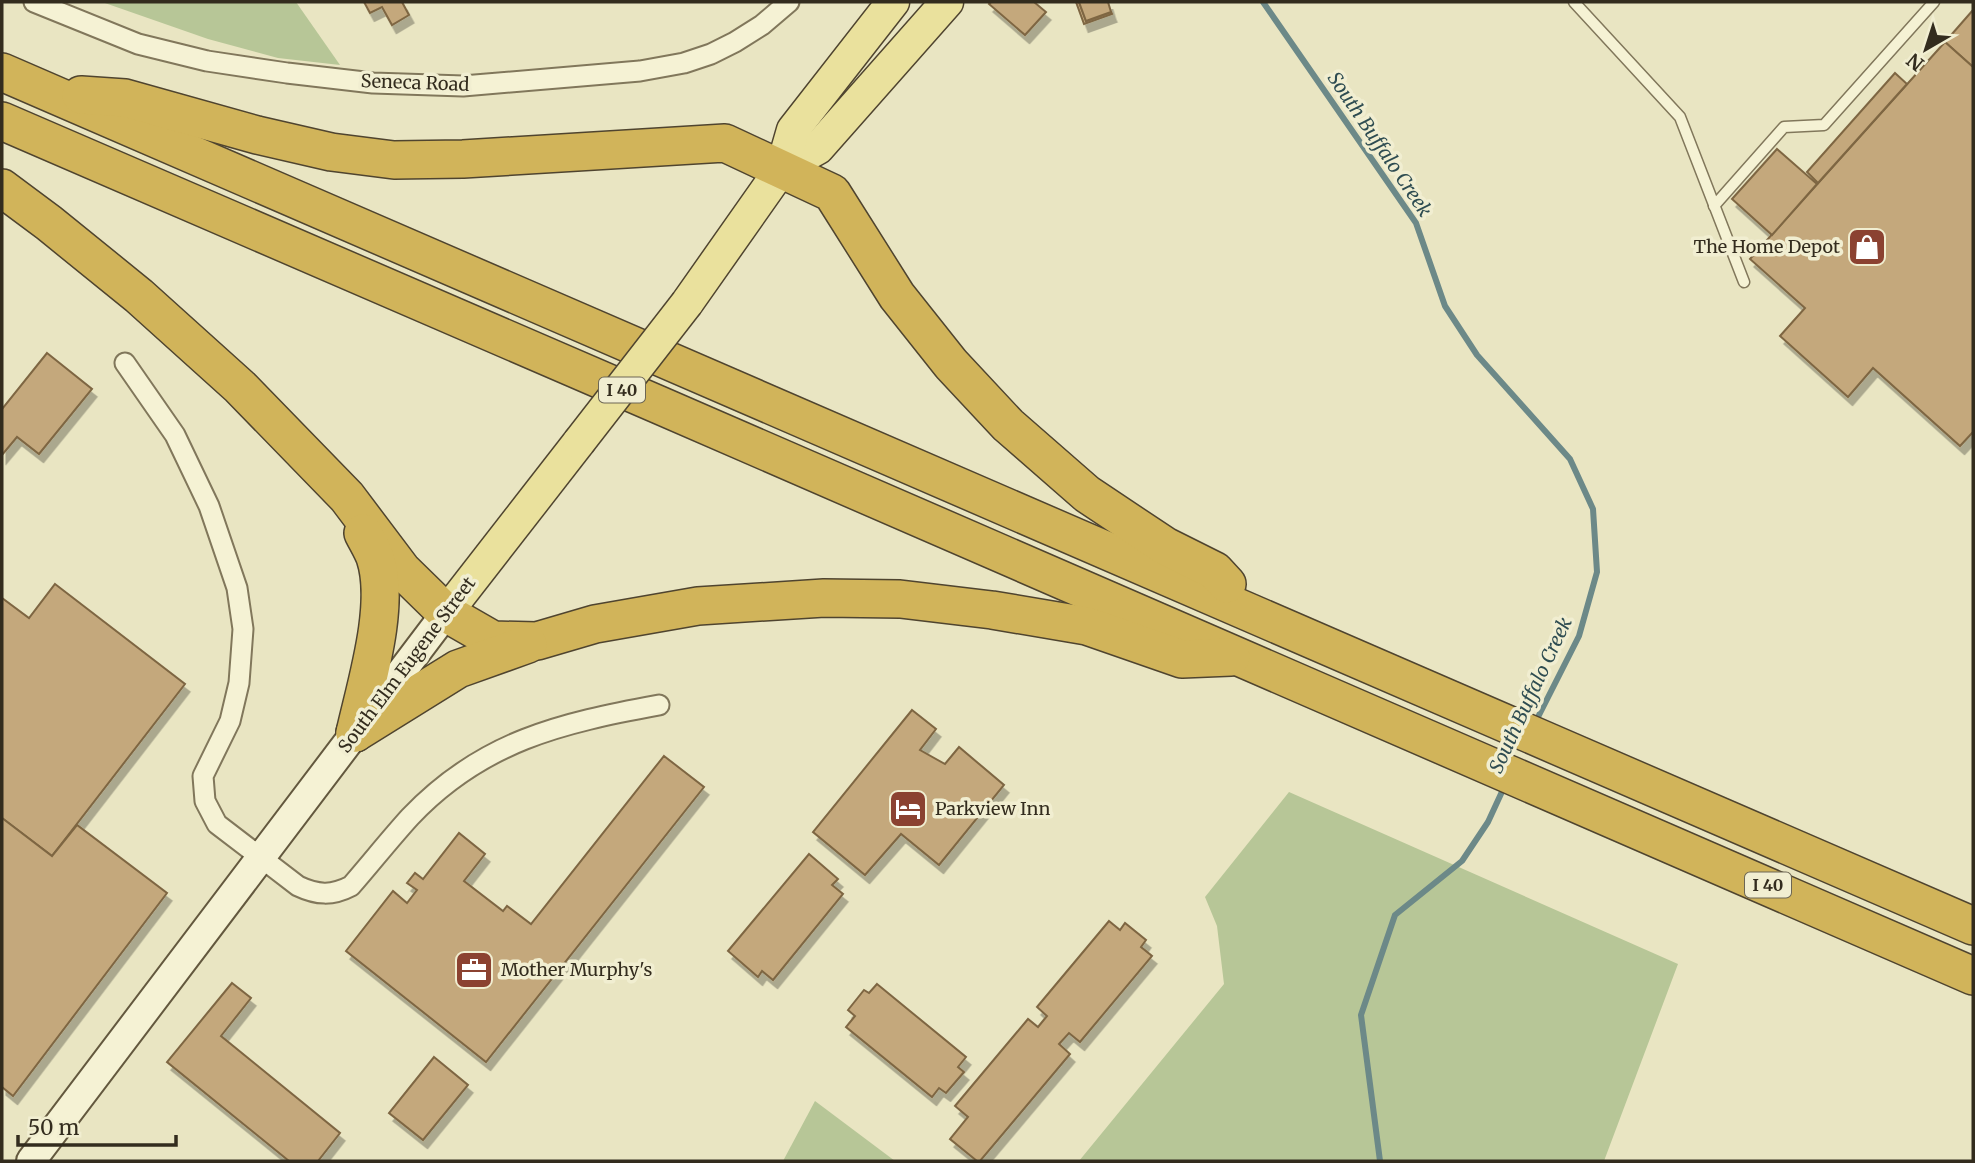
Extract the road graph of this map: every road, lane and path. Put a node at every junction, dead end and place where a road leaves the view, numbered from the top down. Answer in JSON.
{"nodes":[{"id":1,"x":34,"y":2,"type":"edge"},
{"id":2,"x":789,"y":2,"type":"edge"},
{"id":3,"x":892,"y":2,"type":"edge"},
{"id":4,"x":1574,"y":2,"type":"edge"},
{"id":5,"x":1934,"y":2,"type":"edge"},
{"id":6,"x":943,"y":3,"type":"edge"},
{"id":7,"x":2,"y":72,"type":"edge"},
{"id":8,"x":51,"y":93,"type":"junction"},
{"id":9,"x":2,"y":121,"type":"edge"},
{"id":10,"x":782,"y":168,"type":"junction"},
{"id":11,"x":2,"y":188,"type":"edge"},
{"id":12,"x":1714,"y":206,"type":"junction"},
{"id":13,"x":1744,"y":282,"type":"dead end"},
{"id":14,"x":125,"y":363,"type":"dead end"},
{"id":15,"x":347,"y":497,"type":"junction"},
{"id":16,"x":446,"y":613,"type":"junction"},
{"id":17,"x":1260,"y":617,"type":"junction"},
{"id":18,"x":537,"y":641,"type":"junction"},
{"id":19,"x":1243,"y":657,"type":"junction"},
{"id":20,"x":659,"y":705,"type":"dead end"},
{"id":21,"x":355,"y":733,"type":"junction"},
{"id":22,"x":260,"y":859,"type":"junction"},
{"id":23,"x":1973,"y":926,"type":"edge"},
{"id":24,"x":1973,"y":976,"type":"edge"},
{"id":25,"x":32,"y":1161,"type":"edge"}],
"edges":[{"from":1,"to":2,"type":"street","name":"Seneca Road"},
{"from":3,"to":10,"type":"main road","name":"South Elm Eugene Street"},
{"from":4,"to":12,"type":"lane"},
{"from":5,"to":12,"type":"lane"},
{"from":6,"to":10,"type":"main road","name":"South Elm Eugene Street"},
{"from":7,"to":8,"type":"highway","number":"I 40"},
{"from":8,"to":10,"type":"highway"},
{"from":8,"to":17,"type":"highway","number":"I 40"},
{"from":9,"to":19,"type":"highway","number":"I 40"},
{"from":10,"to":16,"type":"main road","name":"South Elm Eugene Street","bridge":true},
{"from":10,"to":17,"type":"highway"},
{"from":11,"to":15,"type":"highway"},
{"from":12,"to":13,"type":"lane"},
{"from":14,"to":22,"type":"street"},
{"from":15,"to":16,"type":"highway"},
{"from":15,"to":21,"type":"highway"},
{"from":16,"to":18,"type":"highway"},
{"from":16,"to":21,"type":"main road","name":"South Elm Eugene Street"},
{"from":17,"to":23,"type":"highway","number":"I 40"},
{"from":18,"to":19,"type":"highway"},
{"from":18,"to":21,"type":"highway"},
{"from":19,"to":24,"type":"highway","number":"I 40"},
{"from":20,"to":22,"type":"street"},
{"from":21,"to":22,"type":"main road","name":"South Elm Eugene Street"},
{"from":22,"to":25,"type":"main road","name":"South Elm Eugene Street"}]}
